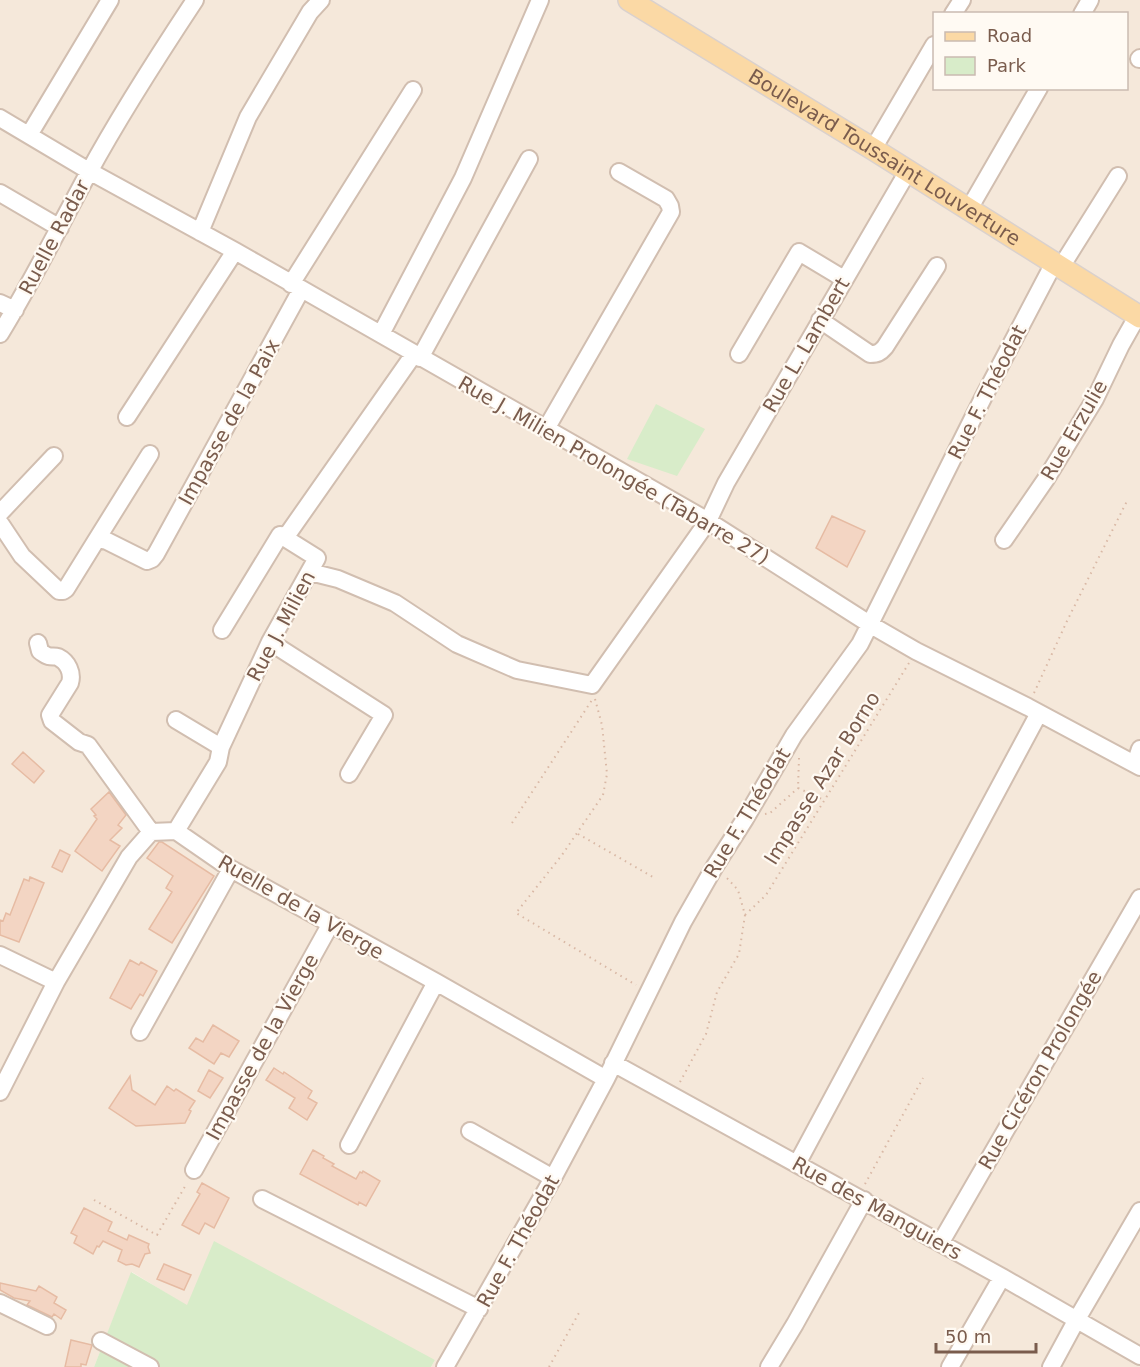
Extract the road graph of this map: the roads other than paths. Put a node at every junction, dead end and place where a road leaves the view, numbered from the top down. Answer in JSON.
{"nodes":[{"id":1,"x":110,"y":0,"type":"edge"},
{"id":2,"x":195,"y":0,"type":"edge"},
{"id":3,"x":321,"y":0,"type":"edge"},
{"id":4,"x":540,"y":0,"type":"edge"},
{"id":5,"x":641,"y":3,"type":"edge"},
{"id":6,"x":933,"y":47,"type":"edge"},
{"id":7,"x":413,"y":90,"type":"dead end"},
{"id":8,"x":1038,"y":90,"type":"edge"},
{"id":9,"x":0,"y":118,"type":"edge"},
{"id":10,"x":29,"y":135,"type":"junction"},
{"id":11,"x":873,"y":149,"type":"junction"},
{"id":12,"x":529,"y":159,"type":"dead end"},
{"id":13,"x":89,"y":171,"type":"junction"},
{"id":14,"x":908,"y":171,"type":"junction"},
{"id":15,"x":619,"y":172,"type":"dead end"},
{"id":16,"x":1118,"y":176,"type":"dead end"},
{"id":17,"x":0,"y":193,"type":"edge"},
{"id":18,"x":969,"y":209,"type":"junction"},
{"id":19,"x":60,"y":228,"type":"junction"},
{"id":20,"x":200,"y":232,"type":"junction"},
{"id":21,"x":235,"y":251,"type":"junction"},
{"id":22,"x":1058,"y":265,"type":"junction"},
{"id":23,"x":937,"y":266,"type":"dead end"},
{"id":24,"x":844,"y":279,"type":"junction"},
{"id":25,"x":296,"y":287,"type":"junction"},
{"id":26,"x":7,"y":306,"type":"edge"},
{"id":27,"x":1139,"y":316,"type":"edge"},
{"id":28,"x":820,"y":320,"type":"junction"},
{"id":29,"x":0,"y":334,"type":"edge"},
{"id":30,"x":381,"y":334,"type":"junction"},
{"id":31,"x":739,"y":354,"type":"dead end"},
{"id":32,"x":417,"y":356,"type":"junction"},
{"id":33,"x":127,"y":417,"type":"dead end"},
{"id":34,"x":546,"y":429,"type":"junction"},
{"id":35,"x":150,"y":454,"type":"dead end"},
{"id":36,"x":54,"y":456,"type":"dead end"},
{"id":37,"x":0,"y":513,"type":"edge"},
{"id":38,"x":708,"y":521,"type":"junction"},
{"id":39,"x":0,"y":524,"type":"edge"},
{"id":40,"x":285,"y":538,"type":"junction"},
{"id":41,"x":97,"y":539,"type":"junction"},
{"id":42,"x":1004,"y":540,"type":"dead end"},
{"id":43,"x":310,"y":572,"type":"junction"},
{"id":44,"x":871,"y":625,"type":"junction"},
{"id":45,"x":222,"y":630,"type":"dead end"},
{"id":46,"x":270,"y":642,"type":"junction"},
{"id":47,"x":38,"y":643,"type":"dead end"},
{"id":48,"x":1033,"y":710,"type":"junction"},
{"id":49,"x":176,"y":720,"type":"dead end"},
{"id":50,"x":221,"y":747,"type":"junction"},
{"id":51,"x":1138,"y":760,"type":"edge"},
{"id":52,"x":349,"y":774,"type":"dead end"},
{"id":53,"x":176,"y":831,"type":"junction"},
{"id":54,"x":151,"y":832,"type":"junction"},
{"id":55,"x":231,"y":869,"type":"junction"},
{"id":56,"x":1140,"y":898,"type":"edge"},
{"id":57,"x":330,"y":925,"type":"junction"},
{"id":58,"x":0,"y":955,"type":"edge"},
{"id":59,"x":56,"y":981,"type":"junction"},
{"id":60,"x":436,"y":982,"type":"junction"},
{"id":61,"x":140,"y":1032,"type":"dead end"},
{"id":62,"x":613,"y":1063,"type":"junction"},
{"id":63,"x":606,"y":1079,"type":"junction"},
{"id":64,"x":0,"y":1092,"type":"edge"},
{"id":65,"x":470,"y":1131,"type":"dead end"},
{"id":66,"x":349,"y":1145,"type":"dead end"},
{"id":67,"x":797,"y":1164,"type":"junction"},
{"id":68,"x":194,"y":1170,"type":"road end"},
{"id":69,"x":553,"y":1178,"type":"junction"},
{"id":70,"x":262,"y":1199,"type":"dead end"},
{"id":71,"x":861,"y":1199,"type":"junction"},
{"id":72,"x":1140,"y":1211,"type":"edge"},
{"id":73,"x":941,"y":1242,"type":"junction"},
{"id":74,"x":1002,"y":1277,"type":"junction"},
{"id":75,"x":0,"y":1303,"type":"edge"},
{"id":76,"x":480,"y":1309,"type":"junction"},
{"id":77,"x":1077,"y":1319,"type":"junction"},
{"id":78,"x":47,"y":1326,"type":"dead end"},
{"id":79,"x":101,"y":1341,"type":"dead end"},
{"id":80,"x":1140,"y":1356,"type":"edge"},
{"id":81,"x":150,"y":1367,"type":"edge"},
{"id":82,"x":446,"y":1367,"type":"edge"},
{"id":83,"x":769,"y":1367,"type":"edge"},
{"id":84,"x":950,"y":1367,"type":"edge"},
{"id":85,"x":1051,"y":1367,"type":"edge"}],
"edges":[{"from":1,"to":10,"type":"street"},
{"from":2,"to":13,"type":"street","name":"Ruelle Radar"},
{"from":3,"to":20,"type":"street"},
{"from":4,"to":30,"type":"street"},
{"from":5,"to":11,"type":"main road","name":"Boulevard Toussaint Louverture"},
{"from":6,"to":11,"type":"street"},
{"from":7,"to":25,"type":"street","name":"Impasse de la Paix"},
{"from":8,"to":18,"type":"street"},
{"from":9,"to":10,"type":"street","name":"Rue J. Milien Prolongée (Tabarre 27)"},
{"from":10,"to":13,"type":"street","name":"Rue J. Milien Prolongée (Tabarre 27)"},
{"from":11,"to":14,"type":"main road","name":"Boulevard Toussaint Louverture"},
{"from":12,"to":32,"type":"street"},
{"from":13,"to":19,"type":"street","name":"Ruelle Radar"},
{"from":13,"to":20,"type":"street","name":"Rue J. Milien Prolongée (Tabarre 27)"},
{"from":14,"to":18,"type":"main road","name":"Boulevard Toussaint Louverture"},
{"from":14,"to":24,"type":"street","name":"Rue L. Lambert"},
{"from":15,"to":34,"type":"street"},
{"from":16,"to":22,"type":"street","name":"Rue F. Théodat"},
{"from":17,"to":19,"type":"street"},
{"from":18,"to":22,"type":"main road","name":"Boulevard Toussaint Louverture"},
{"from":19,"to":26,"type":"street","name":"Ruelle Radar"},
{"from":20,"to":21,"type":"street","name":"Rue J. Milien Prolongée (Tabarre 27)"},
{"from":21,"to":25,"type":"street","name":"Rue J. Milien Prolongée (Tabarre 27)"},
{"from":21,"to":33,"type":"street"},
{"from":22,"to":27,"type":"main road","name":"Boulevard Toussaint Louverture"},
{"from":22,"to":44,"type":"street","name":"Rue F. Théodat"},
{"from":23,"to":28,"type":"street"},
{"from":24,"to":28,"type":"street","name":"Rue L. Lambert"},
{"from":24,"to":31,"type":"street"},
{"from":25,"to":30,"type":"street","name":"Rue J. Milien Prolongée (Tabarre 27)"},
{"from":25,"to":41,"type":"street","name":"Impasse de la Paix"},
{"from":26,"to":29,"type":"street","name":"Ruelle Radar"},
{"from":27,"to":42,"type":"street","name":"Rue Erzulie"},
{"from":28,"to":38,"type":"street","name":"Rue L. Lambert"},
{"from":30,"to":32,"type":"street","name":"Rue J. Milien Prolongée (Tabarre 27)"},
{"from":32,"to":34,"type":"street","name":"Rue J. Milien Prolongée (Tabarre 27)"},
{"from":32,"to":40,"type":"street"},
{"from":34,"to":38,"type":"street","name":"Rue J. Milien Prolongée (Tabarre 27)"},
{"from":35,"to":41,"type":"street"},
{"from":36,"to":37,"type":"street"},
{"from":38,"to":43,"type":"street","name":"Rue L. Lambert"},
{"from":38,"to":44,"type":"street","name":"Rue J. Milien Prolongée (Tabarre 27)"},
{"from":39,"to":41,"type":"street"},
{"from":40,"to":43,"type":"street","name":"Rue J. Milien"},
{"from":40,"to":45,"type":"street"},
{"from":43,"to":46,"type":"street","name":"Rue J. Milien"},
{"from":44,"to":48,"type":"street","name":"Rue J. Milien Prolongée (Tabarre 27)"},
{"from":44,"to":62,"type":"street","name":"Rue F. Théodat"},
{"from":46,"to":50,"type":"street","name":"Rue J. Milien"},
{"from":46,"to":52,"type":"street"},
{"from":47,"to":54,"type":"street"},
{"from":48,"to":51,"type":"street","name":"Rue J. Milien Prolongée (Tabarre 27)"},
{"from":48,"to":67,"type":"street"},
{"from":49,"to":50,"type":"street"},
{"from":50,"to":53,"type":"street","name":"Rue J. Milien"},
{"from":53,"to":54,"type":"street"},
{"from":53,"to":55,"type":"street","name":"Ruelle de la Vierge"},
{"from":54,"to":59,"type":"street"},
{"from":55,"to":57,"type":"street","name":"Ruelle de la Vierge"},
{"from":55,"to":61,"type":"street"},
{"from":56,"to":73,"type":"street","name":"Rue Cicéron Prolongée"},
{"from":57,"to":60,"type":"street","name":"Ruelle de la Vierge"},
{"from":57,"to":68,"type":"street","name":"Impasse de la Vierge"},
{"from":58,"to":59,"type":"street"},
{"from":59,"to":64,"type":"street"},
{"from":60,"to":63,"type":"street","name":"Ruelle de la Vierge"},
{"from":60,"to":66,"type":"street"},
{"from":62,"to":63,"type":"street","name":"Rue F. Théodat"},
{"from":62,"to":67,"type":"street","name":"Rue des Manguiers"},
{"from":63,"to":69,"type":"street","name":"Rue F. Théodat"},
{"from":65,"to":69,"type":"street"},
{"from":67,"to":71,"type":"street","name":"Rue des Manguiers"},
{"from":69,"to":76,"type":"street","name":"Rue F. Théodat"},
{"from":70,"to":76,"type":"street"},
{"from":71,"to":73,"type":"street","name":"Rue des Manguiers"},
{"from":71,"to":83,"type":"street"},
{"from":72,"to":77,"type":"street"},
{"from":73,"to":74,"type":"street","name":"Rue des Manguiers"},
{"from":74,"to":77,"type":"street","name":"Rue des Manguiers"},
{"from":74,"to":84,"type":"street"},
{"from":75,"to":78,"type":"street"},
{"from":76,"to":82,"type":"street","name":"Rue F. Théodat"},
{"from":77,"to":80,"type":"street","name":"Rue des Manguiers"},
{"from":77,"to":85,"type":"street"},
{"from":79,"to":81,"type":"street"}]}
